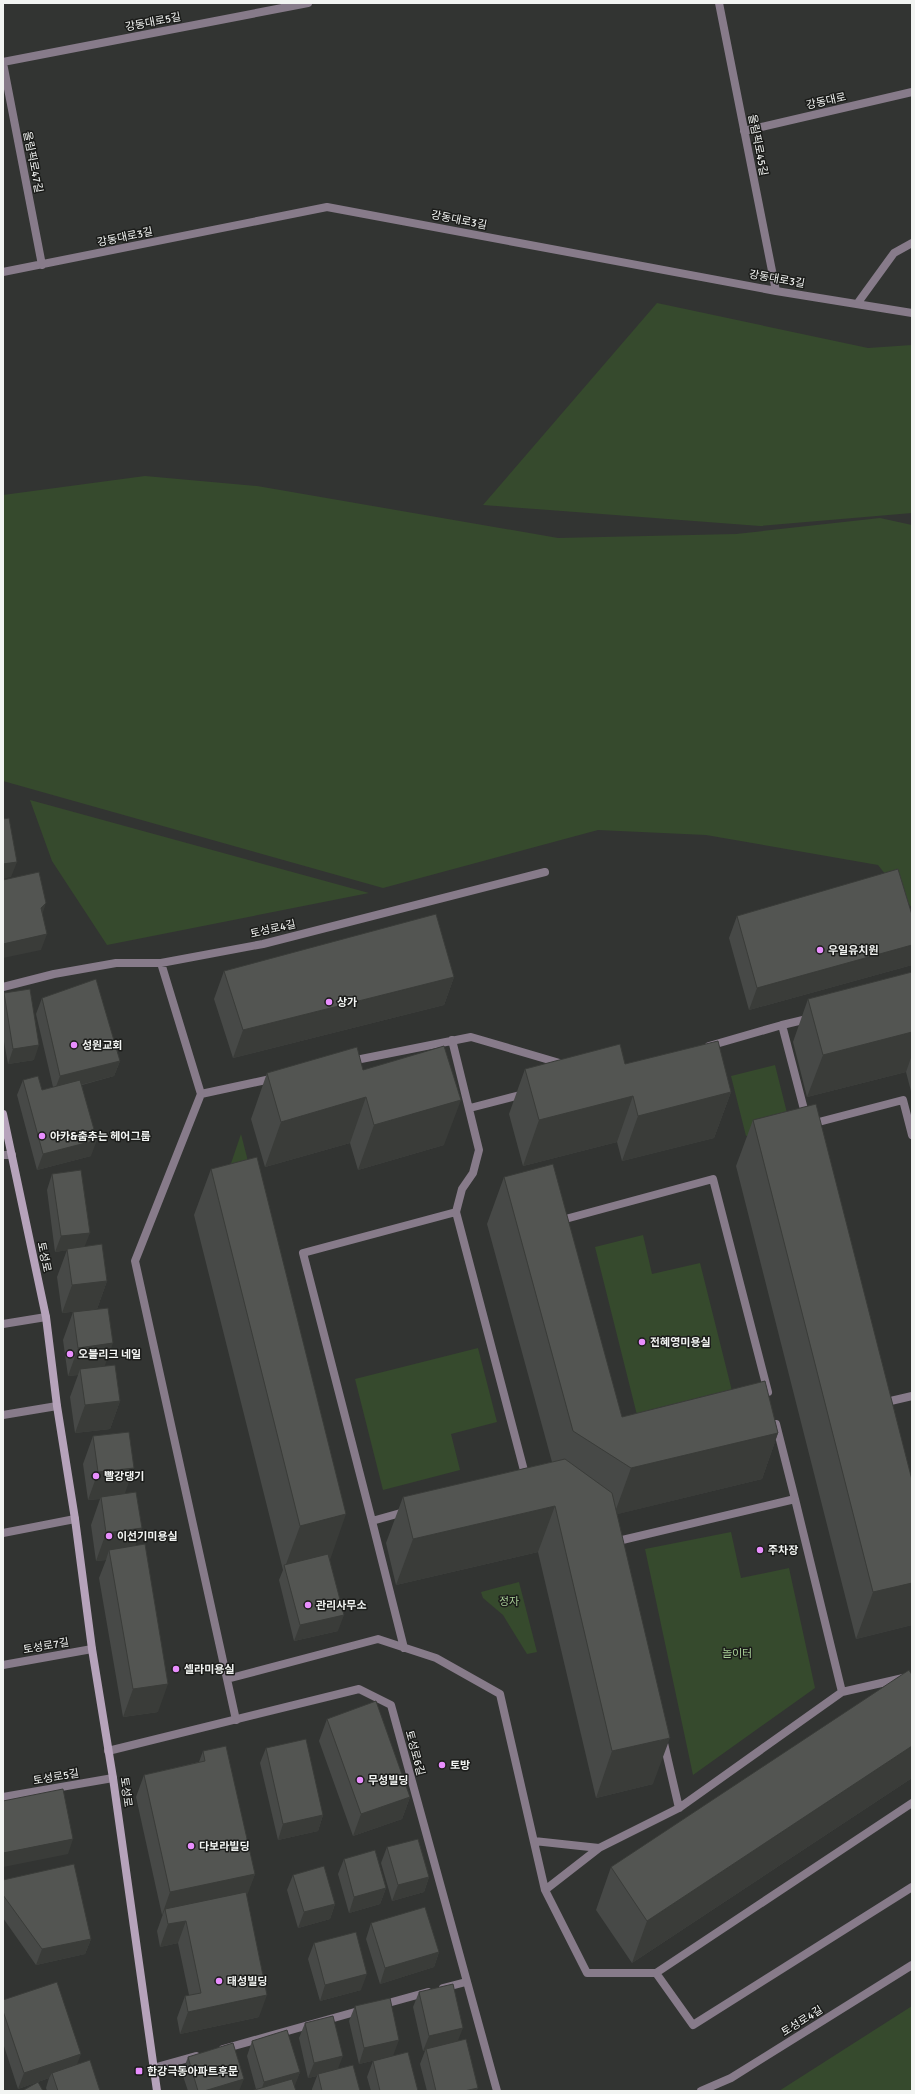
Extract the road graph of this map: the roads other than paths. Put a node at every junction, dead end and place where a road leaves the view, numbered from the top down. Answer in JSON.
{"nodes":[{"id":1,"x":308,"y":3,"type":"edge"},
{"id":2,"x":719,"y":3,"type":"edge"},
{"id":3,"x":3,"y":63,"type":"edge"},
{"id":4,"x":912,"y":92,"type":"edge"},
{"id":5,"x":744,"y":131,"type":"junction"},
{"id":6,"x":912,"y":243,"type":"edge"},
{"id":7,"x":42,"y":265,"type":"junction"},
{"id":8,"x":3,"y":272,"type":"edge"},
{"id":9,"x":776,"y":291,"type":"junction"},
{"id":10,"x":857,"y":304,"type":"junction"},
{"id":11,"x":912,"y":313,"type":"edge"},
{"id":12,"x":545,"y":872,"type":"dead end"},
{"id":13,"x":161,"y":963,"type":"junction"},
{"id":14,"x":3,"y":987,"type":"edge"},
{"id":15,"x":820,"y":1015,"type":"edge"},
{"id":16,"x":782,"y":1025,"type":"junction"},
{"id":17,"x":452,"y":1040,"type":"junction"},
{"id":18,"x":699,"y":1048,"type":"edge"},
{"id":19,"x":345,"y":1062,"type":"edge"},
{"id":20,"x":569,"y":1066,"type":"edge"},
{"id":21,"x":284,"y":1076,"type":"edge"},
{"id":22,"x":530,"y":1092,"type":"edge"},
{"id":23,"x":200,"y":1094,"type":"junction"},
{"id":24,"x":470,"y":1108,"type":"junction"},
{"id":25,"x":3,"y":1114,"type":"edge"},
{"id":26,"x":912,"y":1136,"type":"edge"},
{"id":27,"x":7,"y":1155,"type":"edge"},
{"id":28,"x":456,"y":1212,"type":"junction"},
{"id":29,"x":560,"y":1228,"type":"edge"},
{"id":30,"x":46,"y":1317,"type":"junction"},
{"id":31,"x":3,"y":1324,"type":"edge"},
{"id":32,"x":912,"y":1396,"type":"edge"},
{"id":33,"x":770,"y":1400,"type":"edge"},
{"id":34,"x":880,"y":1404,"type":"edge"},
{"id":35,"x":57,"y":1406,"type":"junction"},
{"id":36,"x":3,"y":1415,"type":"edge"},
{"id":37,"x":774,"y":1416,"type":"edge"},
{"id":38,"x":795,"y":1499,"type":"junction"},
{"id":39,"x":75,"y":1519,"type":"junction"},
{"id":40,"x":372,"y":1521,"type":"junction"},
{"id":41,"x":3,"y":1533,"type":"edge"},
{"id":42,"x":622,"y":1556,"type":"edge"},
{"id":43,"x":404,"y":1648,"type":"junction"},
{"id":44,"x":92,"y":1649,"type":"junction"},
{"id":45,"x":3,"y":1665,"type":"edge"},
{"id":46,"x":912,"y":1676,"type":"edge"},
{"id":47,"x":227,"y":1679,"type":"junction"},
{"id":48,"x":842,"y":1692,"type":"junction"},
{"id":49,"x":236,"y":1720,"type":"junction"},
{"id":50,"x":662,"y":1732,"type":"edge"},
{"id":51,"x":108,"y":1751,"type":"junction"},
{"id":52,"x":113,"y":1778,"type":"junction"},
{"id":53,"x":3,"y":1797,"type":"edge"},
{"id":54,"x":912,"y":1803,"type":"edge"},
{"id":55,"x":679,"y":1808,"type":"junction"},
{"id":56,"x":534,"y":1841,"type":"junction"},
{"id":57,"x":599,"y":1848,"type":"junction"},
{"id":58,"x":912,"y":1887,"type":"edge"},
{"id":59,"x":545,"y":1890,"type":"junction"},
{"id":60,"x":912,"y":1965,"type":"edge"},
{"id":61,"x":656,"y":1973,"type":"junction"},
{"id":62,"x":466,"y":1982,"type":"junction"},
{"id":63,"x":153,"y":2068,"type":"junction"},
{"id":64,"x":157,"y":2091,"type":"edge"},
{"id":65,"x":496,"y":2091,"type":"edge"},
{"id":66,"x":701,"y":2091,"type":"edge"}],
"edges":[{"from":1,"to":3,"type":"street","name":"강동대로5길"},
{"from":2,"to":5,"type":"street","name":"올림픽로45길"},
{"from":3,"to":7,"type":"street","name":"올림픽로47길"},
{"from":4,"to":5,"type":"street","name":"강동대로"},
{"from":5,"to":9,"type":"street","name":"올림픽로45길"},
{"from":6,"to":10,"type":"street"},
{"from":7,"to":8,"type":"street","name":"강동대로3길"},
{"from":7,"to":9,"type":"street","name":"강동대로3길"},
{"from":9,"to":10,"type":"street","name":"강동대로3길"},
{"from":10,"to":11,"type":"street","name":"강동대로3길"},
{"from":12,"to":13,"type":"street","name":"토성로4길"},
{"from":13,"to":14,"type":"street","name":"토성로4길"},
{"from":13,"to":23,"type":"street"},
{"from":15,"to":16,"type":"street"},
{"from":16,"to":18,"type":"street"},
{"from":16,"to":26,"type":"street"},
{"from":17,"to":19,"type":"street"},
{"from":17,"to":20,"type":"street"},
{"from":17,"to":24,"type":"street"},
{"from":21,"to":23,"type":"street"},
{"from":22,"to":24,"type":"street"},
{"from":23,"to":47,"type":"street"},
{"from":24,"to":28,"type":"street"},
{"from":25,"to":27,"type":"street","name":"토성로"},
{"from":27,"to":30,"type":"street","name":"토성로"},
{"from":28,"to":40,"type":"street"},
{"from":28,"to":40,"type":"street"},
{"from":29,"to":33,"type":"street"},
{"from":30,"to":31,"type":"street"},
{"from":30,"to":35,"type":"street","name":"토성로"},
{"from":32,"to":34,"type":"street"},
{"from":35,"to":36,"type":"street"},
{"from":35,"to":39,"type":"street","name":"토성로"},
{"from":37,"to":38,"type":"street"},
{"from":38,"to":42,"type":"street"},
{"from":38,"to":48,"type":"street"},
{"from":39,"to":41,"type":"street"},
{"from":39,"to":44,"type":"street","name":"토성로"},
{"from":40,"to":43,"type":"street"},
{"from":43,"to":47,"type":"street"},
{"from":43,"to":56,"type":"street"},
{"from":44,"to":45,"type":"street","name":"토성로7길"},
{"from":44,"to":51,"type":"street","name":"토성로"},
{"from":46,"to":48,"type":"street"},
{"from":47,"to":49,"type":"street"},
{"from":48,"to":55,"type":"street"},
{"from":49,"to":51,"type":"street","name":"토성로6길"},
{"from":49,"to":62,"type":"street","name":"토성로6길"},
{"from":50,"to":55,"type":"street"},
{"from":51,"to":52,"type":"street","name":"토성로"},
{"from":52,"to":53,"type":"street","name":"토성로5길"},
{"from":52,"to":63,"type":"street","name":"토성로"},
{"from":54,"to":61,"type":"street"},
{"from":55,"to":57,"type":"street"},
{"from":56,"to":57,"type":"street"},
{"from":56,"to":59,"type":"street"},
{"from":57,"to":59,"type":"street"},
{"from":58,"to":61,"type":"street"},
{"from":59,"to":61,"type":"street"},
{"from":60,"to":66,"type":"street","name":"토성로4길"},
{"from":62,"to":63,"type":"street"},
{"from":62,"to":65,"type":"street","name":"토성로6길"},
{"from":63,"to":64,"type":"street","name":"토성로"}]}
